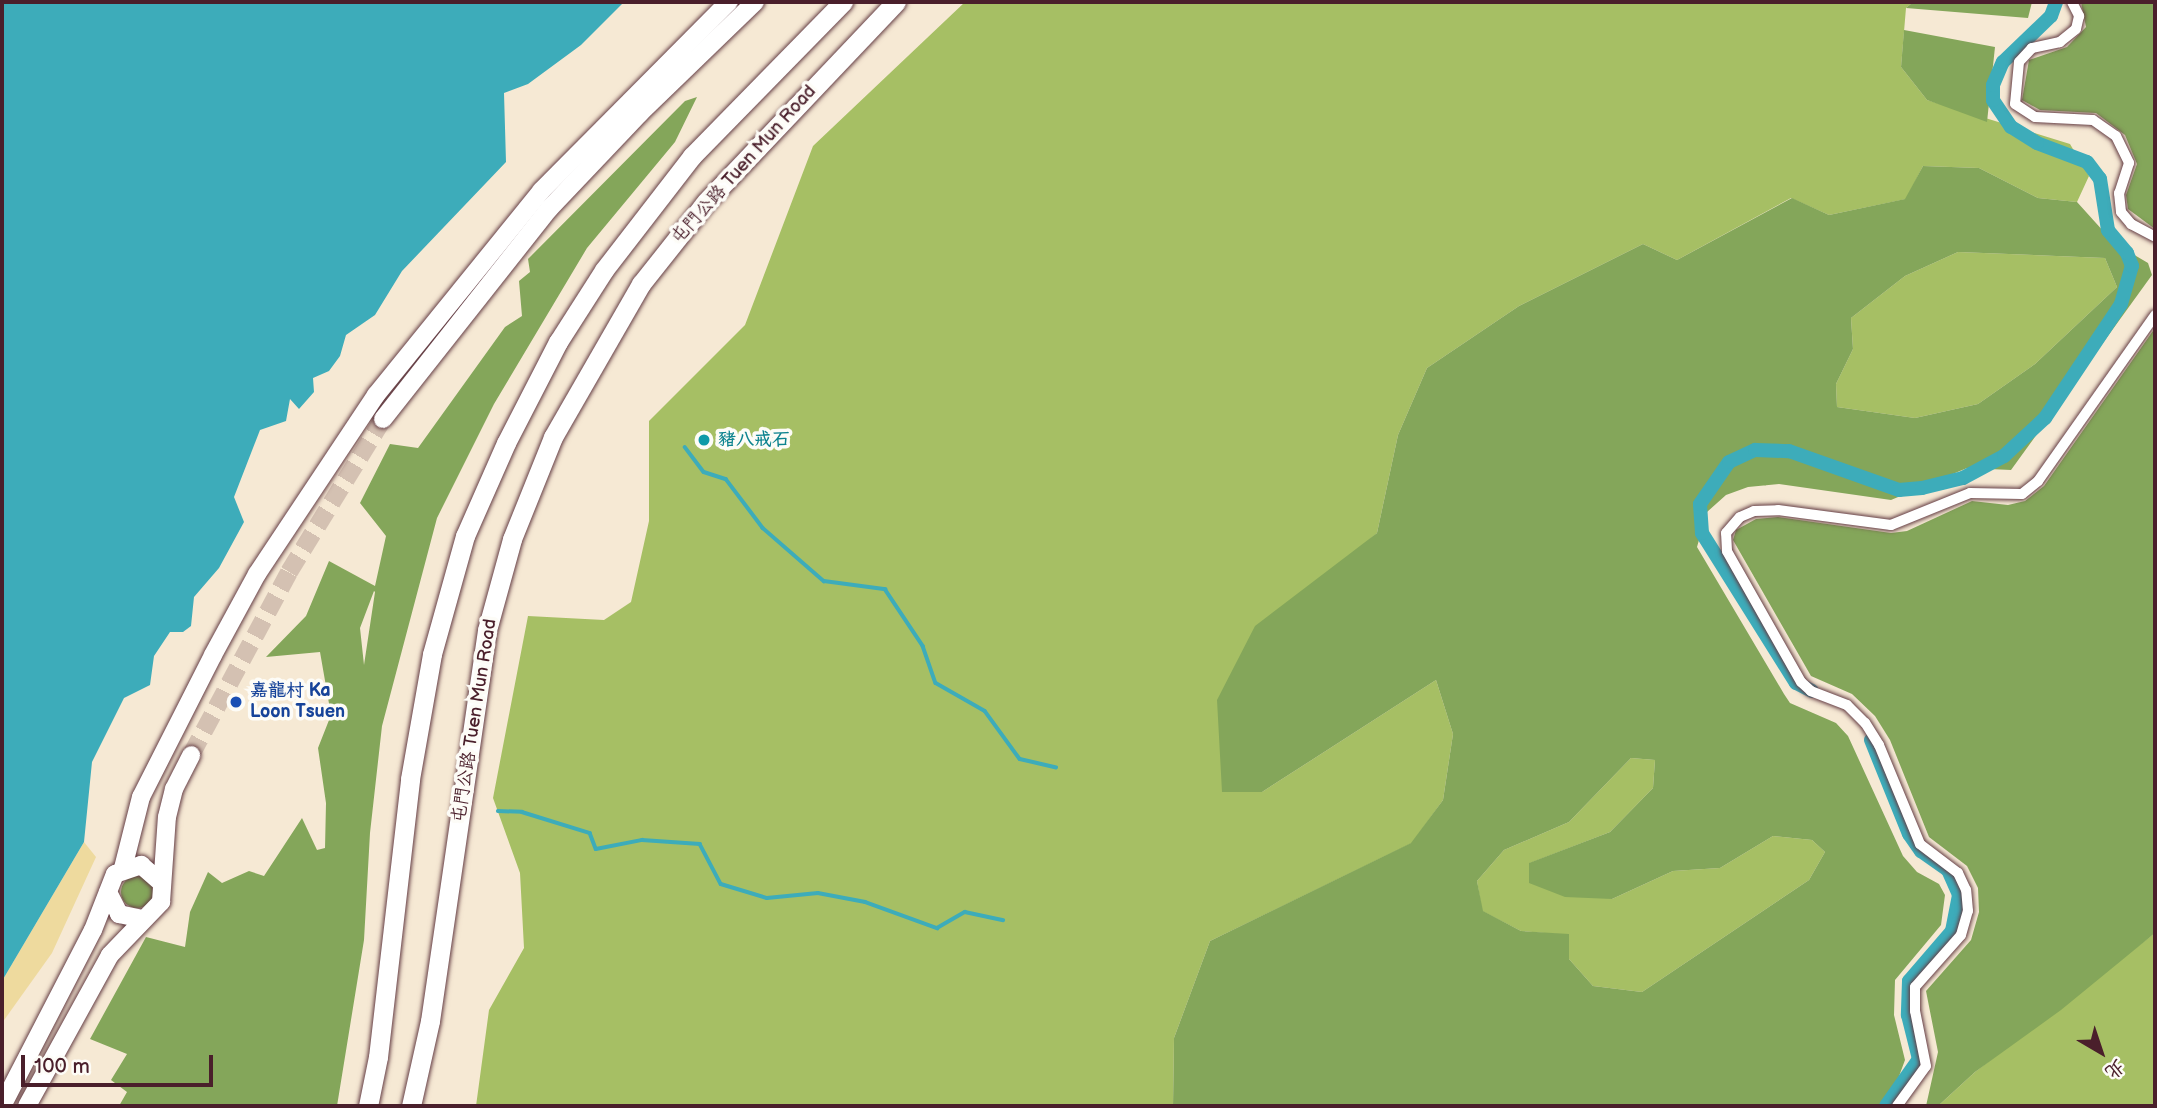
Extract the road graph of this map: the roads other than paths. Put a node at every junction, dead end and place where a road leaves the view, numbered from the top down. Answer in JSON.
{"nodes":[{"id":1,"x":729,"y":2,"type":"edge"},
{"id":2,"x":755,"y":2,"type":"edge"},
{"id":3,"x":844,"y":2,"type":"edge"},
{"id":4,"x":896,"y":2,"type":"edge"},
{"id":5,"x":2072,"y":2,"type":"edge"},
{"id":6,"x":2155,"y":237,"type":"edge"},
{"id":7,"x":2155,"y":314,"type":"edge"},
{"id":8,"x":383,"y":419,"type":"tunnel mouth"},
{"id":9,"x":191,"y":755,"type":"tunnel mouth"},
{"id":10,"x":123,"y":868,"type":"junction"},
{"id":11,"x":162,"y":883,"type":"junction"},
{"id":12,"x":108,"y":892,"type":"junction"},
{"id":13,"x":142,"y":919,"type":"junction"},
{"id":14,"x":2,"y":1106,"type":"edge"},
{"id":15,"x":27,"y":1106,"type":"edge"},
{"id":16,"x":368,"y":1106,"type":"edge"},
{"id":17,"x":411,"y":1106,"type":"edge"},
{"id":18,"x":1897,"y":1106,"type":"edge"}],
"edges":[{"from":1,"to":10,"type":"main road"},
{"from":2,"to":8,"type":"main road"},
{"from":3,"to":16,"type":"highway"},
{"from":4,"to":17,"type":"highway","name":"屯門公路 Tuen Mun Road"},
{"from":5,"to":6,"type":"street"},
{"from":7,"to":18,"type":"street"},
{"from":9,"to":11,"type":"main road"},
{"from":10,"to":11,"type":"main road"},
{"from":10,"to":12,"type":"main road"},
{"from":11,"to":13,"type":"main road"},
{"from":12,"to":13,"type":"main road"},
{"from":12,"to":14,"type":"main road"},
{"from":13,"to":15,"type":"main road"}]}
